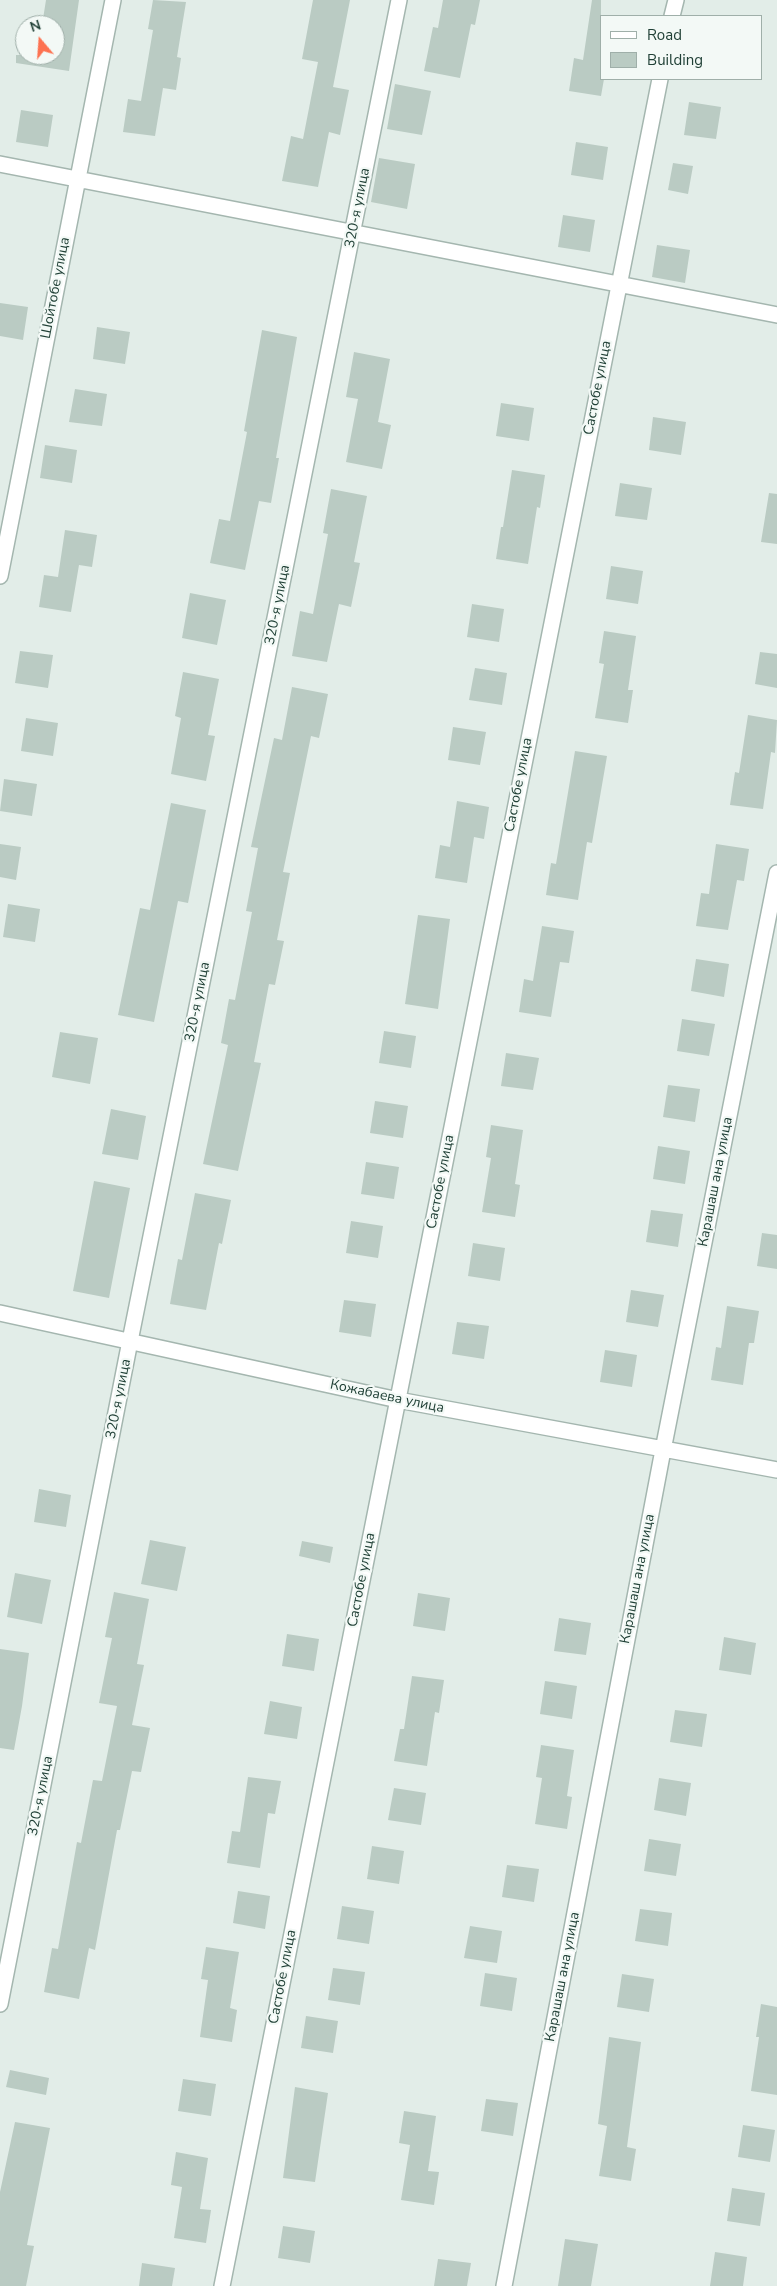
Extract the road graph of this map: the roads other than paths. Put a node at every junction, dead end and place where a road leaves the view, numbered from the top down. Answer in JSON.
{"nodes":[{"id":1,"x":113,"y":0,"type":"edge"},
{"id":2,"x":399,"y":0,"type":"edge"},
{"id":3,"x":676,"y":0,"type":"edge"},
{"id":4,"x":672,"y":15,"type":"edge"},
{"id":5,"x":660,"y":80,"type":"edge"},
{"id":6,"x":0,"y":164,"type":"edge"},
{"id":7,"x":78,"y":179,"type":"junction"},
{"id":8,"x":353,"y":233,"type":"junction"},
{"id":9,"x":618,"y":285,"type":"junction"},
{"id":10,"x":777,"y":315,"type":"edge"},
{"id":11,"x":0,"y":576,"type":"edge"},
{"id":12,"x":777,"y":873,"type":"edge"},
{"id":13,"x":0,"y":1313,"type":"edge"},
{"id":14,"x":130,"y":1341,"type":"junction"},
{"id":15,"x":398,"y":1400,"type":"junction"},
{"id":16,"x":663,"y":1450,"type":"junction"},
{"id":17,"x":777,"y":1470,"type":"edge"},
{"id":18,"x":0,"y":2004,"type":"edge"},
{"id":19,"x":222,"y":2286,"type":"edge"},
{"id":20,"x":504,"y":2286,"type":"edge"}],
"edges":[{"from":1,"to":7,"type":"street","name":"Шойтобе улица"},
{"from":2,"to":8,"type":"street","name":"320-я улица"},
{"from":3,"to":4,"type":"street"},
{"from":5,"to":9,"type":"street","name":"Састобе улица"},
{"from":6,"to":7,"type":"street"},
{"from":7,"to":8,"type":"street"},
{"from":7,"to":11,"type":"street","name":"Шойтобе улица"},
{"from":8,"to":9,"type":"street"},
{"from":8,"to":14,"type":"street","name":"320-я улица"},
{"from":9,"to":10,"type":"street"},
{"from":9,"to":15,"type":"street","name":"Састобе улица"},
{"from":12,"to":16,"type":"street","name":"Карашаш ана улица"},
{"from":13,"to":14,"type":"street","name":"Кожабаева улица"},
{"from":14,"to":15,"type":"street","name":"Кожабаева улица"},
{"from":14,"to":18,"type":"street","name":"320-я улица"},
{"from":15,"to":16,"type":"street","name":"Кожабаева улица"},
{"from":15,"to":19,"type":"street","name":"Састобе улица"},
{"from":16,"to":17,"type":"street","name":"Кожабаева улица"},
{"from":16,"to":20,"type":"street","name":"Карашаш ана улица"}]}
